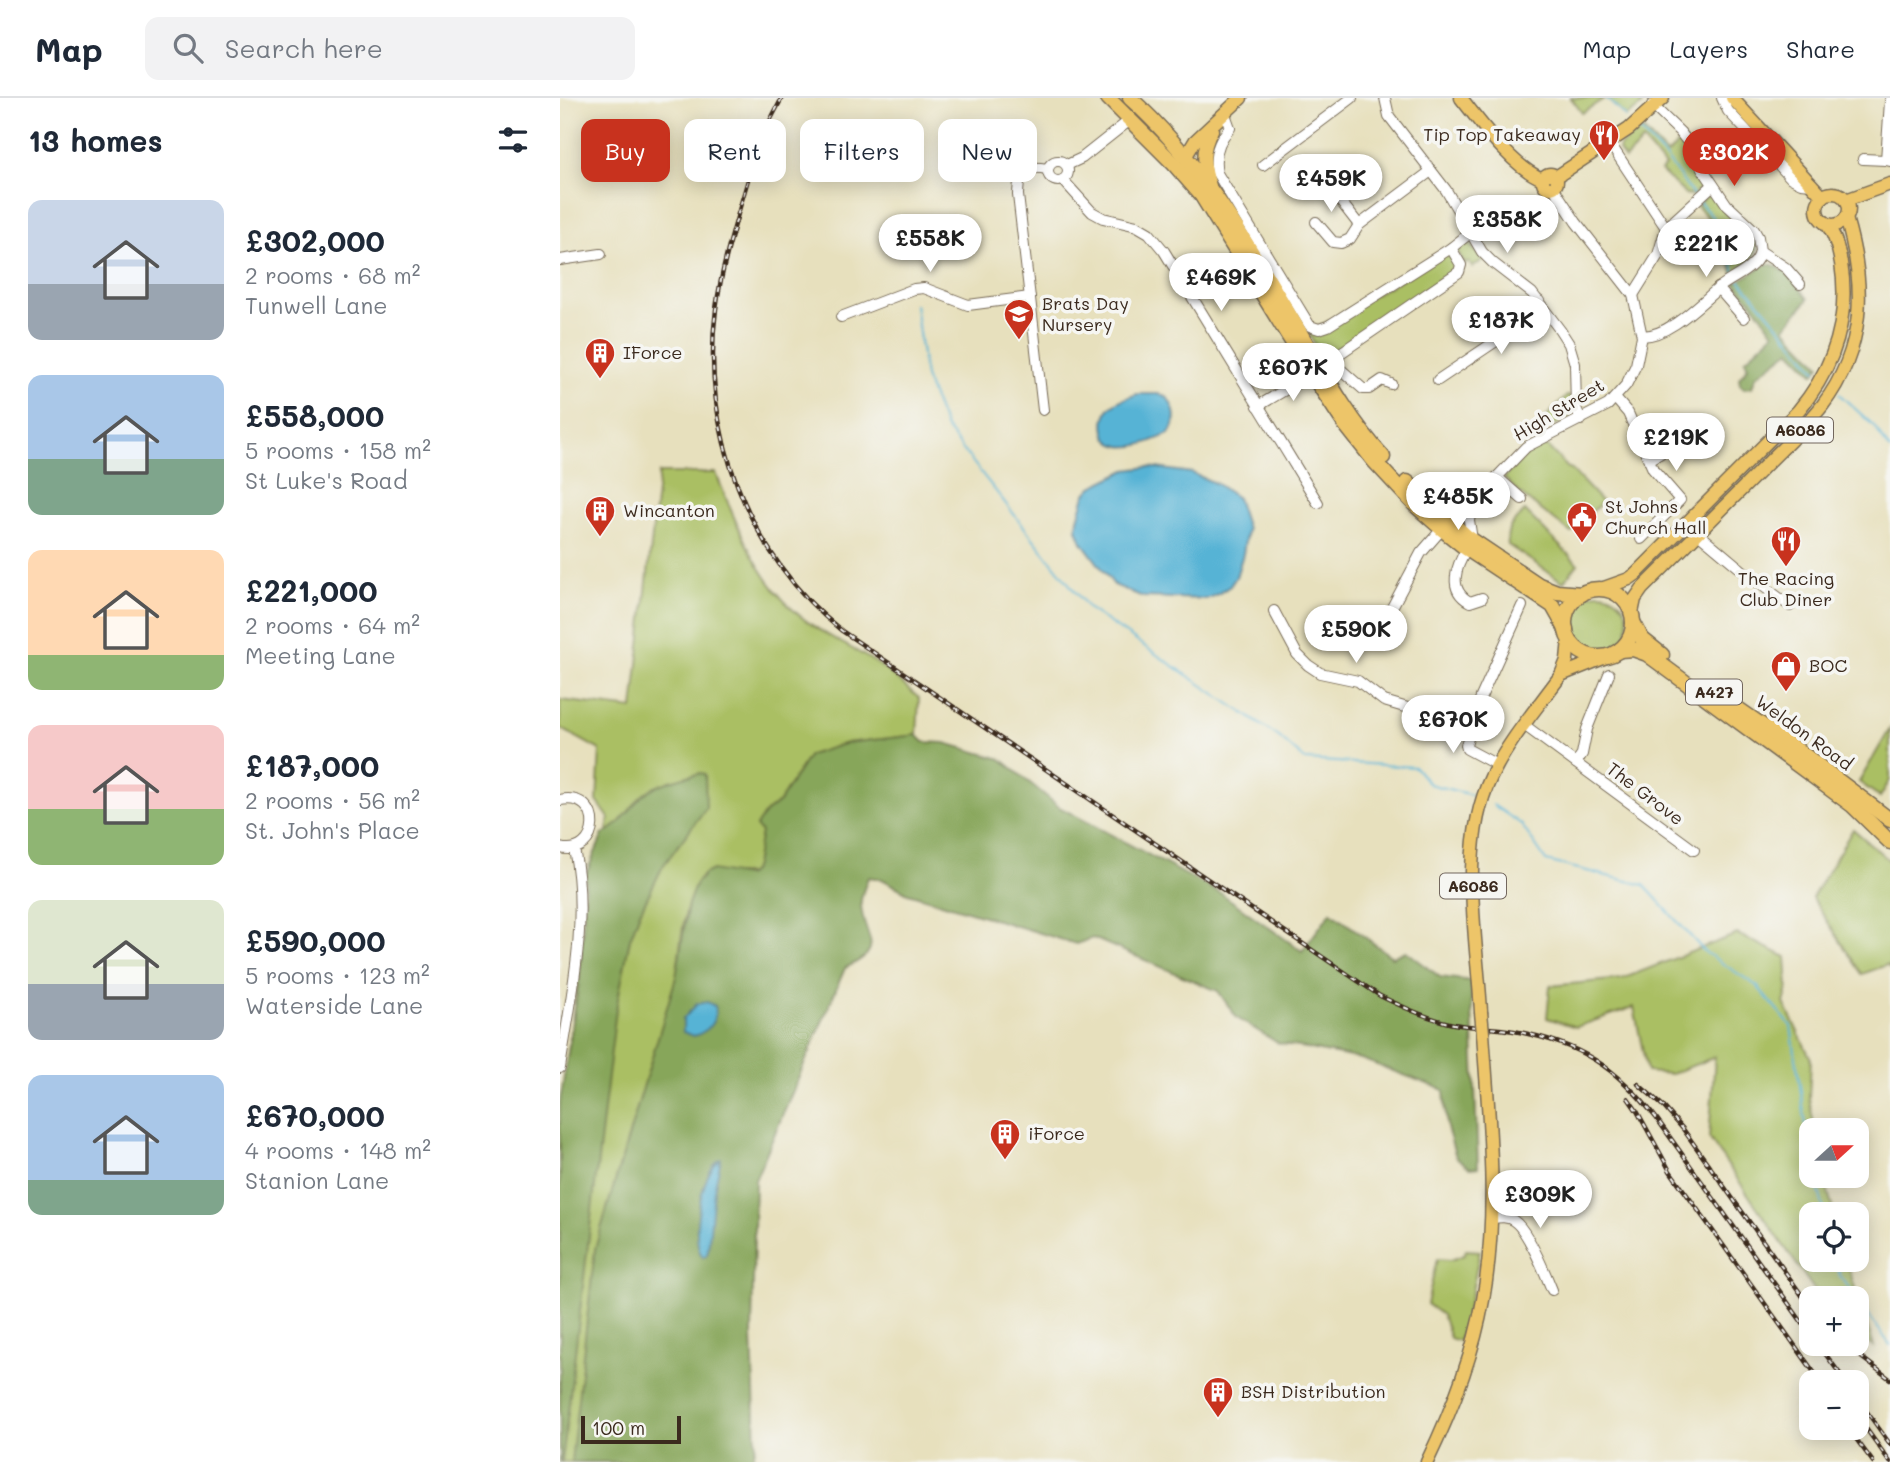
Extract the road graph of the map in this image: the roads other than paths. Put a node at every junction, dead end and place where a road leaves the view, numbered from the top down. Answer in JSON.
{"nodes":[{"id":1,"x":1108,"y":98,"type":"edge"},
{"id":2,"x":1120,"y":98,"type":"edge"},
{"id":3,"x":1130,"y":98,"type":"edge"},
{"id":4,"x":1241,"y":98,"type":"edge"},
{"id":5,"x":1352,"y":98,"type":"edge"},
{"id":6,"x":1385,"y":98,"type":"edge"},
{"id":7,"x":1461,"y":98,"type":"edge"},
{"id":8,"x":1722,"y":98,"type":"edge"},
{"id":9,"x":1732,"y":98,"type":"edge"},
{"id":10,"x":1656,"y":100,"type":"edge"},
{"id":11,"x":1890,"y":101,"type":"edge"},
{"id":12,"x":1226,"y":114,"type":"junction"},
{"id":13,"x":1150,"y":116,"type":"junction"},
{"id":14,"x":1130,"y":120,"type":"junction"},
{"id":15,"x":1214,"y":126,"type":"junction"},
{"id":16,"x":1172,"y":140,"type":"junction"},
{"id":17,"x":1195,"y":141,"type":"junction"},
{"id":18,"x":1609,"y":142,"type":"junction"},
{"id":19,"x":1863,"y":159,"type":"dead end"},
{"id":20,"x":1180,"y":160,"type":"junction"},
{"id":21,"x":1888,"y":161,"type":"edge"},
{"id":22,"x":1067,"y":165,"type":"junction"},
{"id":23,"x":1263,"y":165,"type":"dead end"},
{"id":24,"x":1048,"y":169,"type":"junction"},
{"id":25,"x":1431,"y":171,"type":"junction"},
{"id":26,"x":1063,"y":180,"type":"junction"},
{"id":27,"x":1550,"y":181,"type":"junction"},
{"id":28,"x":1812,"y":184,"type":"junction"},
{"id":29,"x":1890,"y":184,"type":"edge"},
{"id":30,"x":1328,"y":185,"type":"dead end"},
{"id":31,"x":1713,"y":185,"type":"junction"},
{"id":32,"x":1207,"y":192,"type":"junction"},
{"id":33,"x":1823,"y":197,"type":"junction"},
{"id":34,"x":1846,"y":200,"type":"junction"},
{"id":35,"x":1846,"y":218,"type":"junction"},
{"id":36,"x":1316,"y":222,"type":"dead end"},
{"id":37,"x":1825,"y":222,"type":"junction"},
{"id":38,"x":1359,"y":225,"type":"junction"},
{"id":39,"x":1666,"y":229,"type":"junction"},
{"id":40,"x":1470,"y":233,"type":"junction"},
{"id":41,"x":1451,"y":248,"type":"junction"},
{"id":42,"x":1760,"y":251,"type":"junction"},
{"id":43,"x":601,"y":254,"type":"dead end"},
{"id":44,"x":560,"y":260,"type":"edge"},
{"id":45,"x":1800,"y":284,"type":"dead end"},
{"id":46,"x":1718,"y":288,"type":"junction"},
{"id":47,"x":1633,"y":295,"type":"junction"},
{"id":48,"x":1030,"y":297,"type":"junction"},
{"id":49,"x":1539,"y":301,"type":"junction"},
{"id":50,"x":841,"y":317,"type":"dead end"},
{"id":51,"x":1744,"y":318,"type":"dead end"},
{"id":52,"x":1642,"y":336,"type":"junction"},
{"id":53,"x":1312,"y":374,"type":"junction"},
{"id":54,"x":1438,"y":380,"type":"dead end"},
{"id":55,"x":1391,"y":384,"type":"dead end"},
{"id":56,"x":1615,"y":398,"type":"junction"},
{"id":57,"x":1258,"y":406,"type":"junction"},
{"id":58,"x":1042,"y":410,"type":"dead end"},
{"id":59,"x":1581,"y":421,"type":"junction"},
{"id":60,"x":1678,"y":438,"type":"dead end"},
{"id":61,"x":1648,"y":460,"type":"junction"},
{"id":62,"x":1497,"y":477,"type":"junction"},
{"id":63,"x":1522,"y":499,"type":"dead end"},
{"id":64,"x":1318,"y":503,"type":"dead end"},
{"id":65,"x":1471,"y":512,"type":"junction"},
{"id":66,"x":1442,"y":522,"type":"junction"},
{"id":67,"x":1698,"y":533,"type":"junction"},
{"id":68,"x":1642,"y":539,"type":"dead end"},
{"id":69,"x":1470,"y":544,"type":"junction"},
{"id":70,"x":1601,"y":589,"type":"junction"},
{"id":71,"x":1582,"y":594,"type":"junction"},
{"id":72,"x":1482,"y":598,"type":"dead end"},
{"id":73,"x":1522,"y":606,"type":"dead end"},
{"id":74,"x":1790,"y":606,"type":"dead end"},
{"id":75,"x":1274,"y":611,"type":"dead end"},
{"id":76,"x":1632,"y":618,"type":"junction"},
{"id":77,"x":1381,"y":628,"type":"dead end"},
{"id":78,"x":1567,"y":634,"type":"junction"},
{"id":79,"x":1620,"y":650,"type":"junction"},
{"id":80,"x":1606,"y":657,"type":"junction"},
{"id":81,"x":1609,"y":674,"type":"dead end"},
{"id":82,"x":1561,"y":675,"type":"junction"},
{"id":83,"x":1472,"y":722,"type":"junction"},
{"id":84,"x":1524,"y":725,"type":"junction"},
{"id":85,"x":1576,"y":763,"type":"junction"},
{"id":86,"x":1497,"y":765,"type":"junction"},
{"id":87,"x":560,"y":800,"type":"edge"},
{"id":88,"x":1854,"y":800,"type":"junction"},
{"id":89,"x":1866,"y":810,"type":"junction"},
{"id":90,"x":1890,"y":820,"type":"edge"},
{"id":91,"x":1890,"y":842,"type":"edge"},
{"id":92,"x":560,"y":848,"type":"edge"},
{"id":93,"x":574,"y":849,"type":"junction"},
{"id":94,"x":1694,"y":850,"type":"dead end"},
{"id":95,"x":560,"y":1068,"type":"edge"},
{"id":96,"x":1492,"y":1217,"type":"junction"},
{"id":97,"x":1552,"y":1290,"type":"dead end"},
{"id":98,"x":1427,"y":1462,"type":"edge"}],
"edges":[{"from":1,"to":14,"type":"highway"},
{"from":2,"to":14,"type":"highway"},
{"from":3,"to":13,"type":"highway"},
{"from":4,"to":12,"type":"main road"},
{"from":5,"to":23,"type":"street"},
{"from":6,"to":25,"type":"street"},
{"from":7,"to":27,"type":"main road","name":"High Street"},
{"from":8,"to":28,"type":"street"},
{"from":9,"to":28,"type":"main road"},
{"from":10,"to":18,"type":"main road"},
{"from":10,"to":31,"type":"street"},
{"from":11,"to":21,"type":"street"},
{"from":12,"to":15,"type":"main road"},
{"from":12,"to":41,"type":"street"},
{"from":13,"to":14,"type":"highway"},
{"from":13,"to":16,"type":"highway"},
{"from":14,"to":20,"type":"highway"},
{"from":14,"to":22,"type":"street"},
{"from":15,"to":17,"type":"main road"},
{"from":15,"to":32,"type":"main road"},
{"from":16,"to":17,"type":"main road"},
{"from":16,"to":20,"type":"highway"},
{"from":17,"to":20,"type":"main road"},
{"from":18,"to":27,"type":"main road"},
{"from":18,"to":39,"type":"street"},
{"from":19,"to":21,"type":"street"},
{"from":20,"to":32,"type":"highway"},
{"from":22,"to":24,"type":"street"},
{"from":22,"to":26,"type":"street"},
{"from":24,"to":26,"type":"street"},
{"from":24,"to":48,"type":"street"},
{"from":25,"to":38,"type":"street"},
{"from":25,"to":40,"type":"street"},
{"from":26,"to":57,"type":"street"},
{"from":27,"to":47,"type":"street","name":"High Street"},
{"from":28,"to":33,"type":"main road"},
{"from":29,"to":34,"type":"main road"},
{"from":30,"to":38,"type":"street"},
{"from":31,"to":39,"type":"street"},
{"from":31,"to":42,"type":"street"},
{"from":32,"to":53,"type":"highway"},
{"from":32,"to":66,"type":"highway"},
{"from":33,"to":34,"type":"main road"},
{"from":33,"to":37,"type":"main road","number":"A6086"},
{"from":34,"to":35,"type":"main road","number":"A6086"},
{"from":35,"to":37,"type":"main road"},
{"from":35,"to":67,"type":"main road","number":"A6086"},
{"from":36,"to":38,"type":"street"},
{"from":37,"to":70,"type":"main road","number":"A6086"},
{"from":39,"to":47,"type":"street"},
{"from":40,"to":41,"type":"street"},
{"from":40,"to":49,"type":"street"},
{"from":41,"to":55,"type":"street"},
{"from":42,"to":45,"type":"street"},
{"from":42,"to":46,"type":"street"},
{"from":43,"to":44,"type":"street"},
{"from":46,"to":51,"type":"street"},
{"from":46,"to":52,"type":"street"},
{"from":47,"to":52,"type":"street","name":"High Street"},
{"from":48,"to":50,"type":"street"},
{"from":48,"to":58,"type":"street"},
{"from":49,"to":54,"type":"street"},
{"from":49,"to":59,"type":"street"},
{"from":52,"to":56,"type":"street","name":"High Street"},
{"from":53,"to":57,"type":"street"},
{"from":53,"to":66,"type":"highway"},
{"from":56,"to":59,"type":"street","name":"High Street"},
{"from":56,"to":61,"type":"street"},
{"from":57,"to":64,"type":"street"},
{"from":59,"to":62,"type":"street","name":"High Street"},
{"from":60,"to":61,"type":"street"},
{"from":61,"to":68,"type":"street"},
{"from":62,"to":63,"type":"street"},
{"from":62,"to":65,"type":"street","name":"High Street"},
{"from":65,"to":66,"type":"street"},
{"from":65,"to":69,"type":"street"},
{"from":66,"to":69,"type":"highway"},
{"from":66,"to":77,"type":"street"},
{"from":67,"to":74,"type":"street"},
{"from":67,"to":76,"type":"main road","number":"A6086"},
{"from":69,"to":71,"type":"highway"},
{"from":69,"to":72,"type":"street"},
{"from":69,"to":78,"type":"highway"},
{"from":70,"to":71,"type":"highway"},
{"from":70,"to":76,"type":"highway","number":"A427"},
{"from":71,"to":78,"type":"highway"},
{"from":73,"to":83,"type":"street"},
{"from":75,"to":83,"type":"street"},
{"from":76,"to":79,"type":"highway"},
{"from":76,"to":88,"type":"highway","name":"Weldon Road","number":"A427"},
{"from":78,"to":80,"type":"highway"},
{"from":78,"to":82,"type":"main road","number":"A6086"},
{"from":79,"to":80,"type":"highway"},
{"from":79,"to":88,"type":"highway","name":"Weldon Road","number":"A427"},
{"from":80,"to":82,"type":"main road"},
{"from":81,"to":85,"type":"street"},
{"from":82,"to":84,"type":"main road","number":"A6086"},
{"from":83,"to":86,"type":"street"},
{"from":84,"to":85,"type":"street","name":"The Grove"},
{"from":84,"to":86,"type":"main road","number":"A6086"},
{"from":85,"to":94,"type":"street","name":"The Grove"},
{"from":86,"to":96,"type":"main road","number":"A6086","bridge":true},
{"from":87,"to":93,"type":"street"},
{"from":88,"to":89,"type":"highway","number":"A427"},
{"from":89,"to":90,"type":"highway","number":"A427"},
{"from":89,"to":91,"type":"highway","number":"A427"},
{"from":92,"to":93,"type":"street"},
{"from":93,"to":95,"type":"street"},
{"from":96,"to":97,"type":"street"},
{"from":96,"to":98,"type":"main road","number":"A6086"}]}
